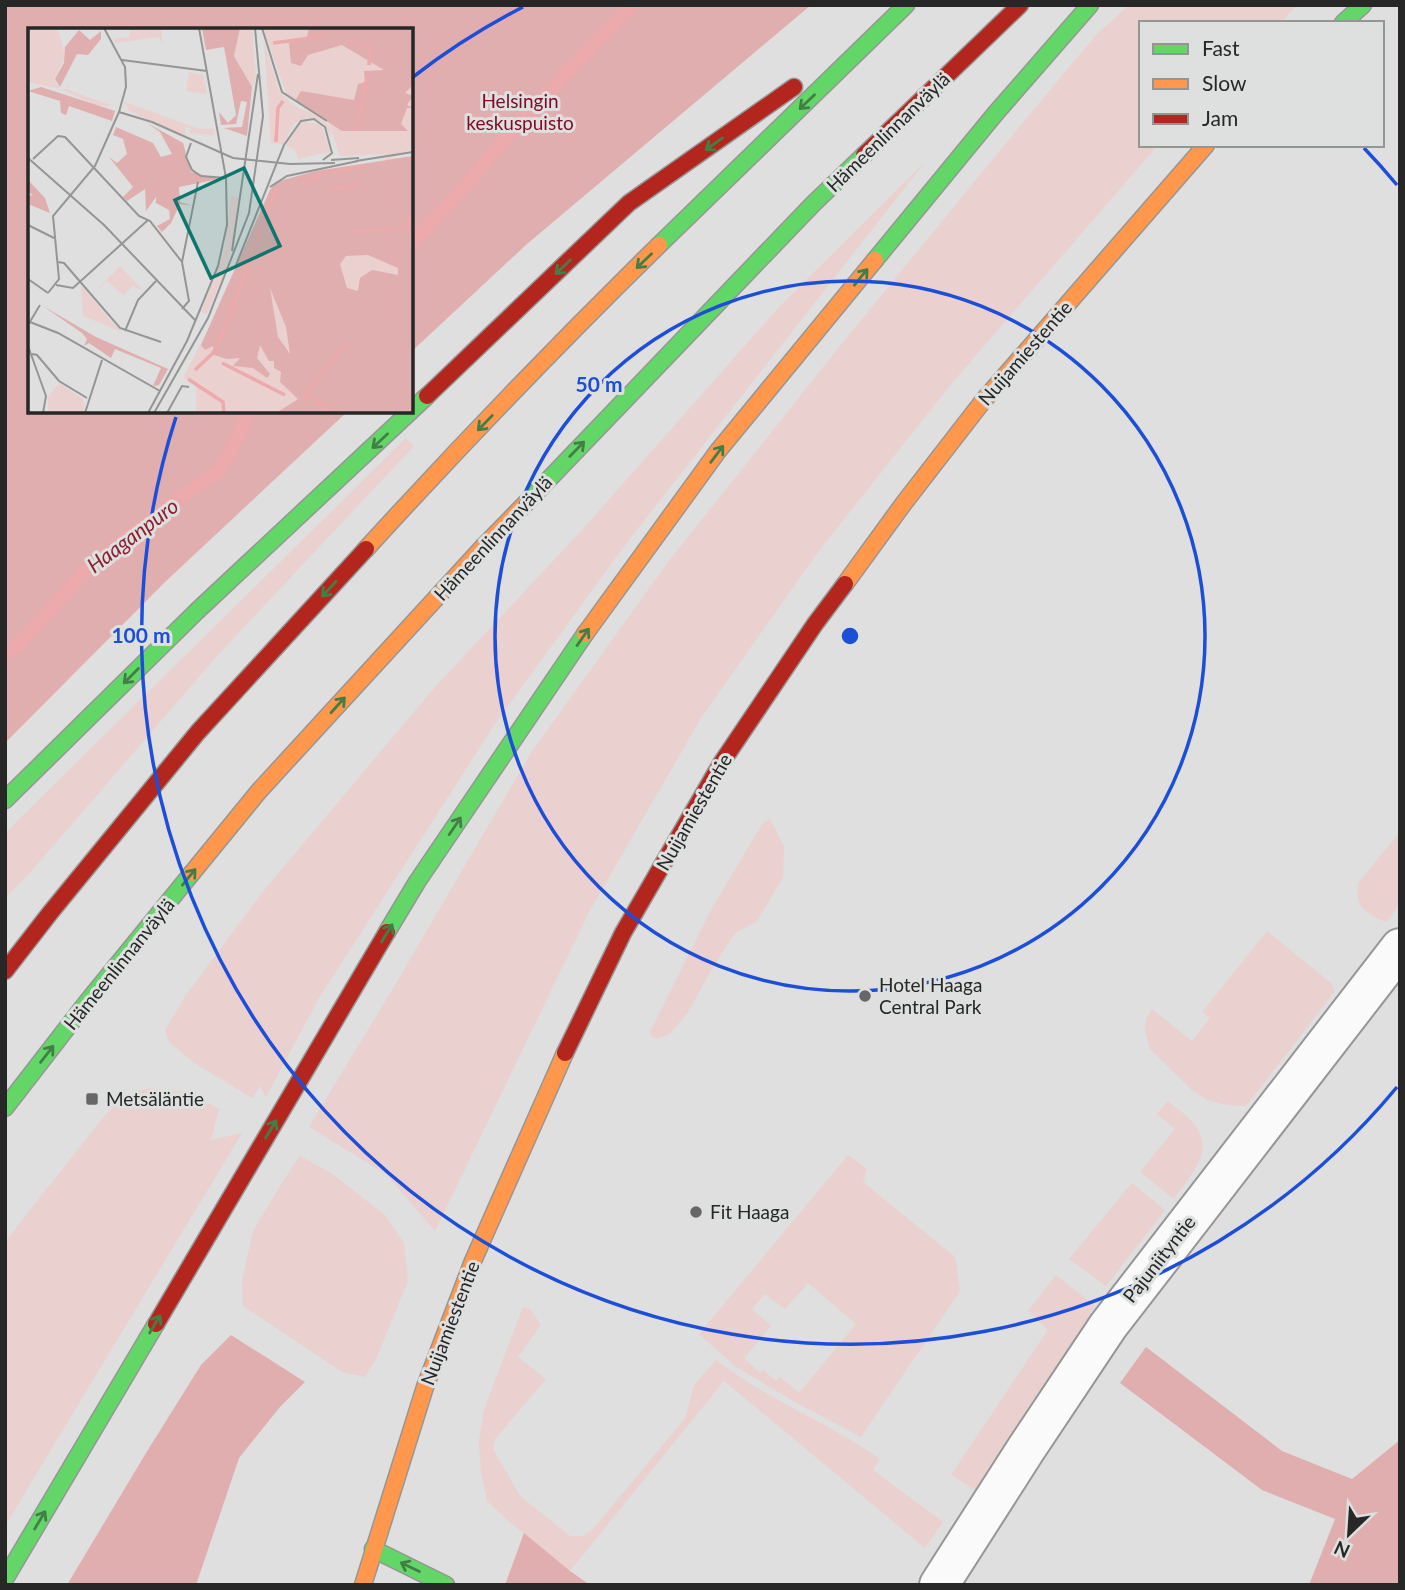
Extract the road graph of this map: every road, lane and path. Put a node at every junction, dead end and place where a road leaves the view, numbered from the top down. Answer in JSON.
{"nodes":[{"id":1,"x":906,"y":5,"type":"edge"},
{"id":2,"x":1020,"y":5,"type":"edge"},
{"id":3,"x":1090,"y":5,"type":"edge"},
{"id":4,"x":1363,"y":5,"type":"edge"},
{"id":5,"x":890,"y":20,"type":"junction"},
{"id":6,"x":1345,"y":21,"type":"edge"},
{"id":7,"x":1204,"y":147,"type":"edge"},
{"id":8,"x":413,"y":410,"type":"edge"},
{"id":9,"x":409,"y":413,"type":"edge"},
{"id":10,"x":5,"y":800,"type":"edge"},
{"id":11,"x":1400,"y":948,"type":"edge"},
{"id":12,"x":5,"y":971,"type":"edge"},
{"id":13,"x":5,"y":1108,"type":"edge"},
{"id":14,"x":373,"y":1549,"type":"junction"},
{"id":15,"x":5,"y":1579,"type":"edge"},
{"id":16,"x":363,"y":1585,"type":"edge"},
{"id":17,"x":446,"y":1585,"type":"edge"},
{"id":18,"x":939,"y":1585,"type":"edge"}],
"edges":[{"from":1,"to":5,"type":"main road"},
{"from":13,"to":2,"type":"main road","name":"Hämeenlinnanväylä","one_way":true},
{"from":15,"to":3,"type":"main road","one_way":true},
{"from":4,"to":6,"type":"main road"},
{"from":5,"to":8,"type":"main road","one_way":true},
{"from":5,"to":12,"type":"main road","one_way":true},
{"from":7,"to":14,"type":"main road","name":"Nuijamiestentie"},
{"from":9,"to":10,"type":"main road","one_way":true},
{"from":11,"to":18,"type":"street","name":"Pajuniityntie"},
{"from":14,"to":16,"type":"main road","name":"Nuijamiestentie"},
{"from":17,"to":14,"type":"main road","one_way":true}]}
